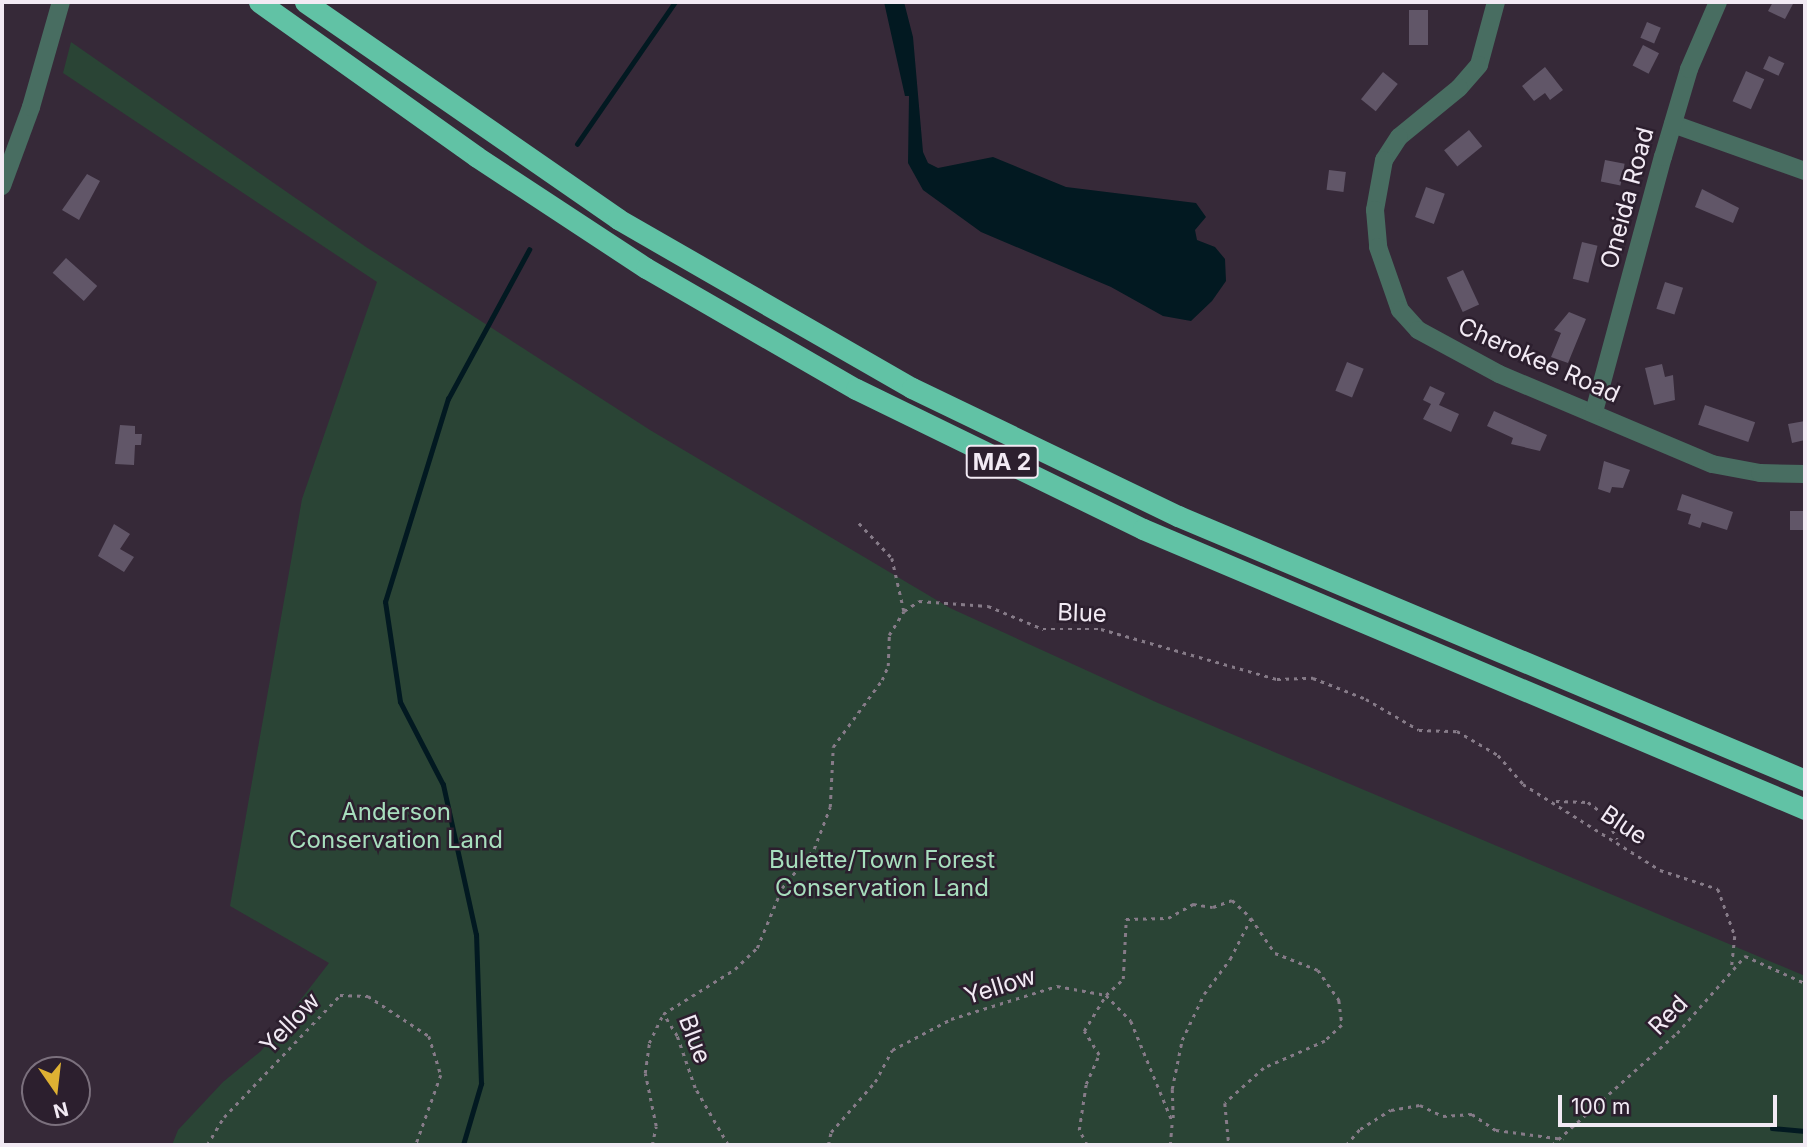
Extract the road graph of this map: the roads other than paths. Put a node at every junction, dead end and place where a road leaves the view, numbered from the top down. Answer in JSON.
{"nodes":[{"id":1,"x":61,"y":2,"type":"edge"},
{"id":2,"x":259,"y":2,"type":"edge"},
{"id":3,"x":304,"y":2,"type":"edge"},
{"id":4,"x":1496,"y":2,"type":"edge"},
{"id":5,"x":1718,"y":2,"type":"edge"},
{"id":6,"x":1673,"y":124,"type":"junction"},
{"id":7,"x":1805,"y":171,"type":"edge"},
{"id":8,"x":2,"y":186,"type":"edge"},
{"id":9,"x":1594,"y":412,"type":"junction"},
{"id":10,"x":1805,"y":474,"type":"edge"},
{"id":11,"x":1805,"y":780,"type":"edge"},
{"id":12,"x":1805,"y":809,"type":"edge"}],
"edges":[{"from":1,"to":8,"type":"street"},
{"from":2,"to":12,"type":"highway","number":"MA 2"},
{"from":3,"to":11,"type":"highway","number":"MA 2"},
{"from":4,"to":9,"type":"street","name":"Cherokee Road"},
{"from":5,"to":6,"type":"street","name":"Oneida Road"},
{"from":6,"to":7,"type":"street"},
{"from":6,"to":9,"type":"street","name":"Oneida Road"},
{"from":9,"to":10,"type":"street","name":"Cherokee Road"}]}
